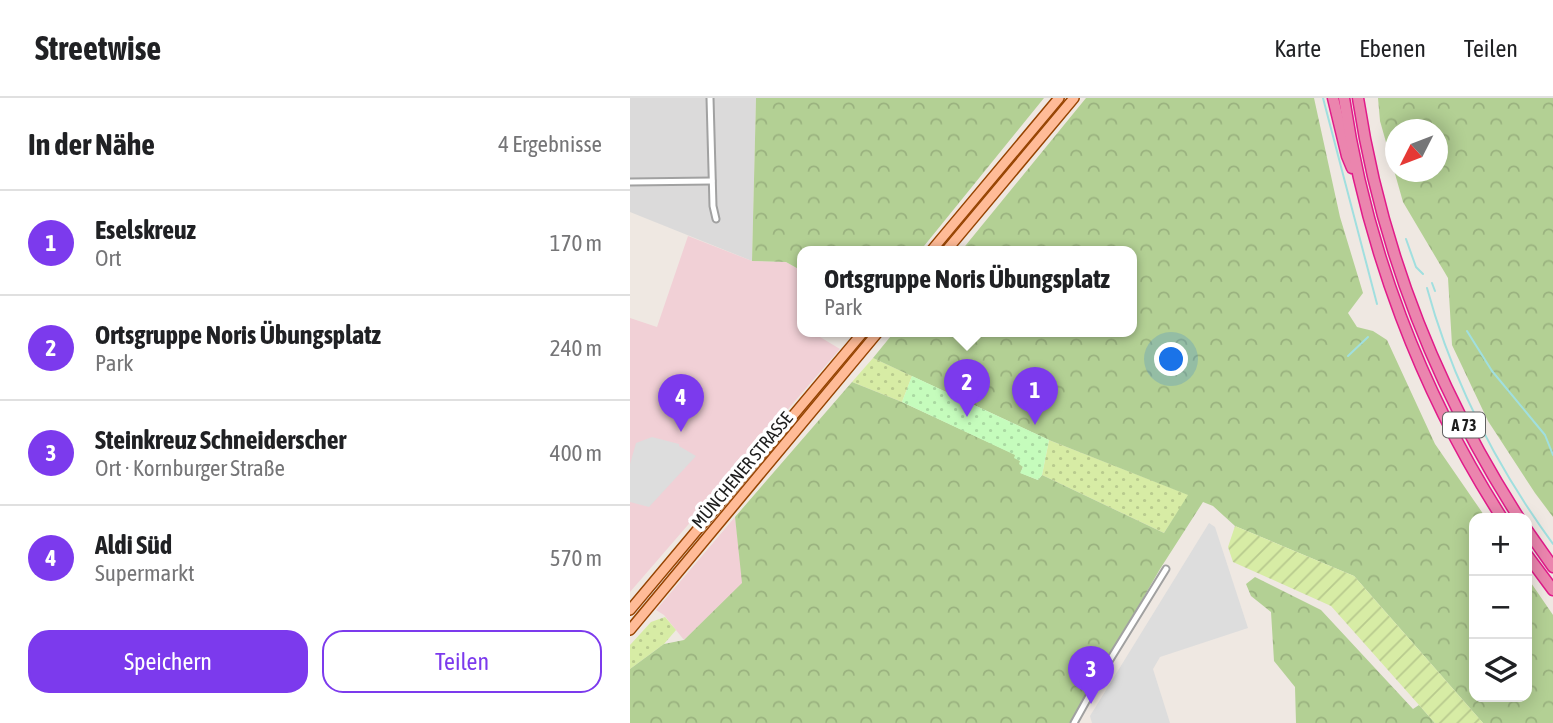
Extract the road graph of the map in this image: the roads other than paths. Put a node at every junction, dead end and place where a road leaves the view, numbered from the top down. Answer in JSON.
{"nodes":[{"id":1,"x":710,"y":98,"type":"edge"},
{"id":2,"x":1059,"y":98,"type":"edge"},
{"id":3,"x":1074,"y":98,"type":"edge"},
{"id":4,"x":1333,"y":98,"type":"edge"},
{"id":5,"x":1344,"y":98,"type":"edge"},
{"id":6,"x":1360,"y":98,"type":"edge"},
{"id":7,"x":712,"y":181,"type":"junction"},
{"id":8,"x":630,"y":182,"type":"edge"},
{"id":9,"x":1365,"y":202,"type":"junction"},
{"id":10,"x":716,"y":219,"type":"dead end"},
{"id":11,"x":935,"y":246,"type":"edge"},
{"id":12,"x":950,"y":246,"type":"edge"},
{"id":13,"x":859,"y":337,"type":"edge"},
{"id":14,"x":874,"y":337,"type":"edge"},
{"id":15,"x":1499,"y":513,"type":"edge"},
{"id":16,"x":1516,"y":513,"type":"edge"},
{"id":17,"x":1532,"y":537,"type":"edge"},
{"id":18,"x":1532,"y":562,"type":"edge"},
{"id":19,"x":1553,"y":567,"type":"edge"},
{"id":20,"x":1166,"y":569,"type":"dead end"},
{"id":21,"x":1553,"y":590,"type":"edge"},
{"id":22,"x":630,"y":610,"type":"edge"},
{"id":23,"x":630,"y":630,"type":"edge"},
{"id":24,"x":1074,"y":723,"type":"edge"}],
"edges":[{"from":1,"to":7,"type":"street"},
{"from":2,"to":11,"type":"main road"},
{"from":3,"to":12,"type":"main road"},
{"from":4,"to":9,"type":"highway"},
{"from":5,"to":9,"type":"highway","number":"A 73"},
{"from":6,"to":16,"type":"highway","number":"A 73"},
{"from":7,"to":8,"type":"street"},
{"from":7,"to":10,"type":"street"},
{"from":9,"to":15,"type":"highway","number":"A 73"},
{"from":13,"to":22,"type":"main road","name":"MÜNCHENER STRASSE"},
{"from":14,"to":23,"type":"main road","name":"MÜNCHENER STRASSE"},
{"from":17,"to":19,"type":"highway"},
{"from":18,"to":21,"type":"highway"},
{"from":20,"to":24,"type":"street"}]}
